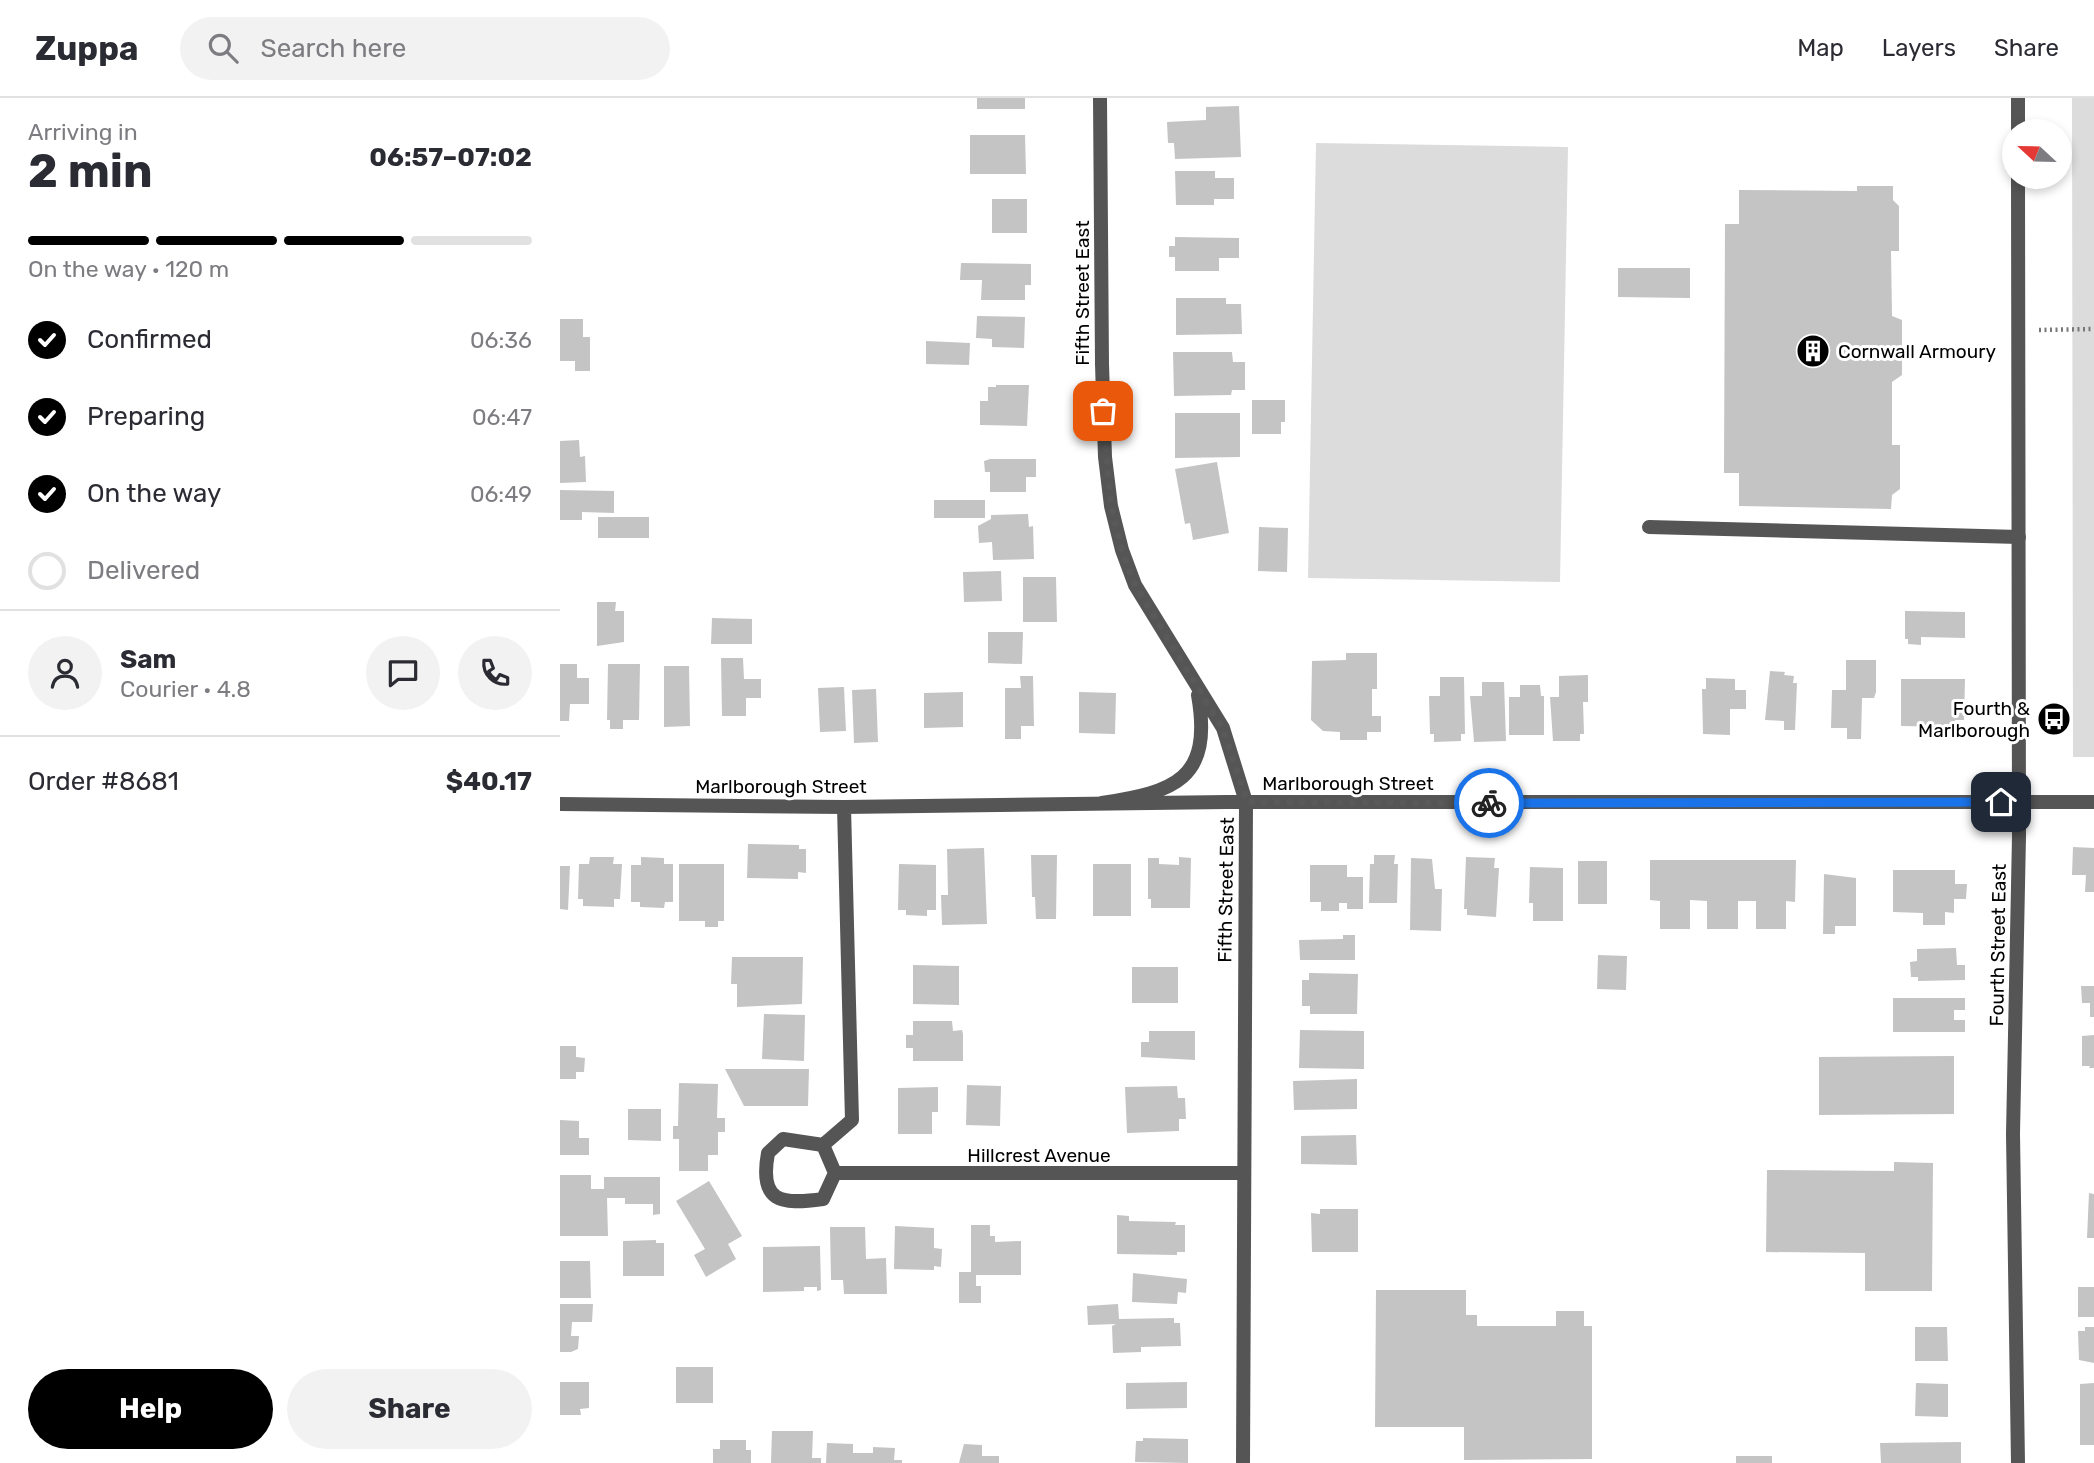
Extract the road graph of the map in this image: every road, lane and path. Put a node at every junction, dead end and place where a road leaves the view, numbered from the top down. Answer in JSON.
{"nodes":[{"id":1,"x":1100,"y":98,"type":"edge"},
{"id":2,"x":2018,"y":98,"type":"edge"},
{"id":3,"x":2018,"y":119,"type":"edge"},
{"id":4,"x":2018,"y":189,"type":"edge"},
{"id":5,"x":2094,"y":329,"type":"edge"},
{"id":6,"x":2019,"y":330,"type":"junction"},
{"id":7,"x":1649,"y":527,"type":"dead end"},
{"id":8,"x":2019,"y":537,"type":"junction"},
{"id":9,"x":1197,"y":690,"type":"junction"},
{"id":10,"x":1247,"y":802,"type":"junction"},
{"id":11,"x":2019,"y":802,"type":"junction"},
{"id":12,"x":2094,"y":802,"type":"edge"},
{"id":13,"x":1102,"y":803,"type":"junction"},
{"id":14,"x":560,"y":804,"type":"edge"},
{"id":15,"x":844,"y":807,"type":"junction"},
{"id":16,"x":823,"y":1145,"type":"junction"},
{"id":17,"x":835,"y":1173,"type":"junction"},
{"id":18,"x":1244,"y":1173,"type":"junction"},
{"id":19,"x":1243,"y":1463,"type":"edge"},
{"id":20,"x":2018,"y":1463,"type":"edge"}],
"edges":[{"from":1,"to":9,"type":"street","name":"Fifth Street East"},
{"from":2,"to":3,"type":"street"},
{"from":4,"to":6,"type":"street","name":"Fourth Street East"},
{"from":5,"to":6,"type":"path"},
{"from":6,"to":8,"type":"street","name":"Fourth Street East"},
{"from":7,"to":8,"type":"street"},
{"from":8,"to":11,"type":"street","name":"Fourth Street East"},
{"from":9,"to":10,"type":"street","name":"Fifth Street East"},
{"from":9,"to":13,"type":"street"},
{"from":10,"to":11,"type":"street","name":"Marlborough Street"},
{"from":10,"to":13,"type":"street","name":"Marlborough Street"},
{"from":10,"to":18,"type":"street","name":"Fifth Street East"},
{"from":11,"to":12,"type":"street","name":"Marlborough Street"},
{"from":11,"to":20,"type":"street","name":"Fourth Street East"},
{"from":13,"to":15,"type":"street","name":"Marlborough Street"},
{"from":14,"to":15,"type":"street","name":"Marlborough Street"},
{"from":15,"to":16,"type":"street"},
{"from":16,"to":17,"type":"street"},
{"from":16,"to":17,"type":"street"},
{"from":17,"to":18,"type":"street","name":"Hillcrest Avenue"},
{"from":18,"to":19,"type":"street","name":"Fifth Street East"}]}
